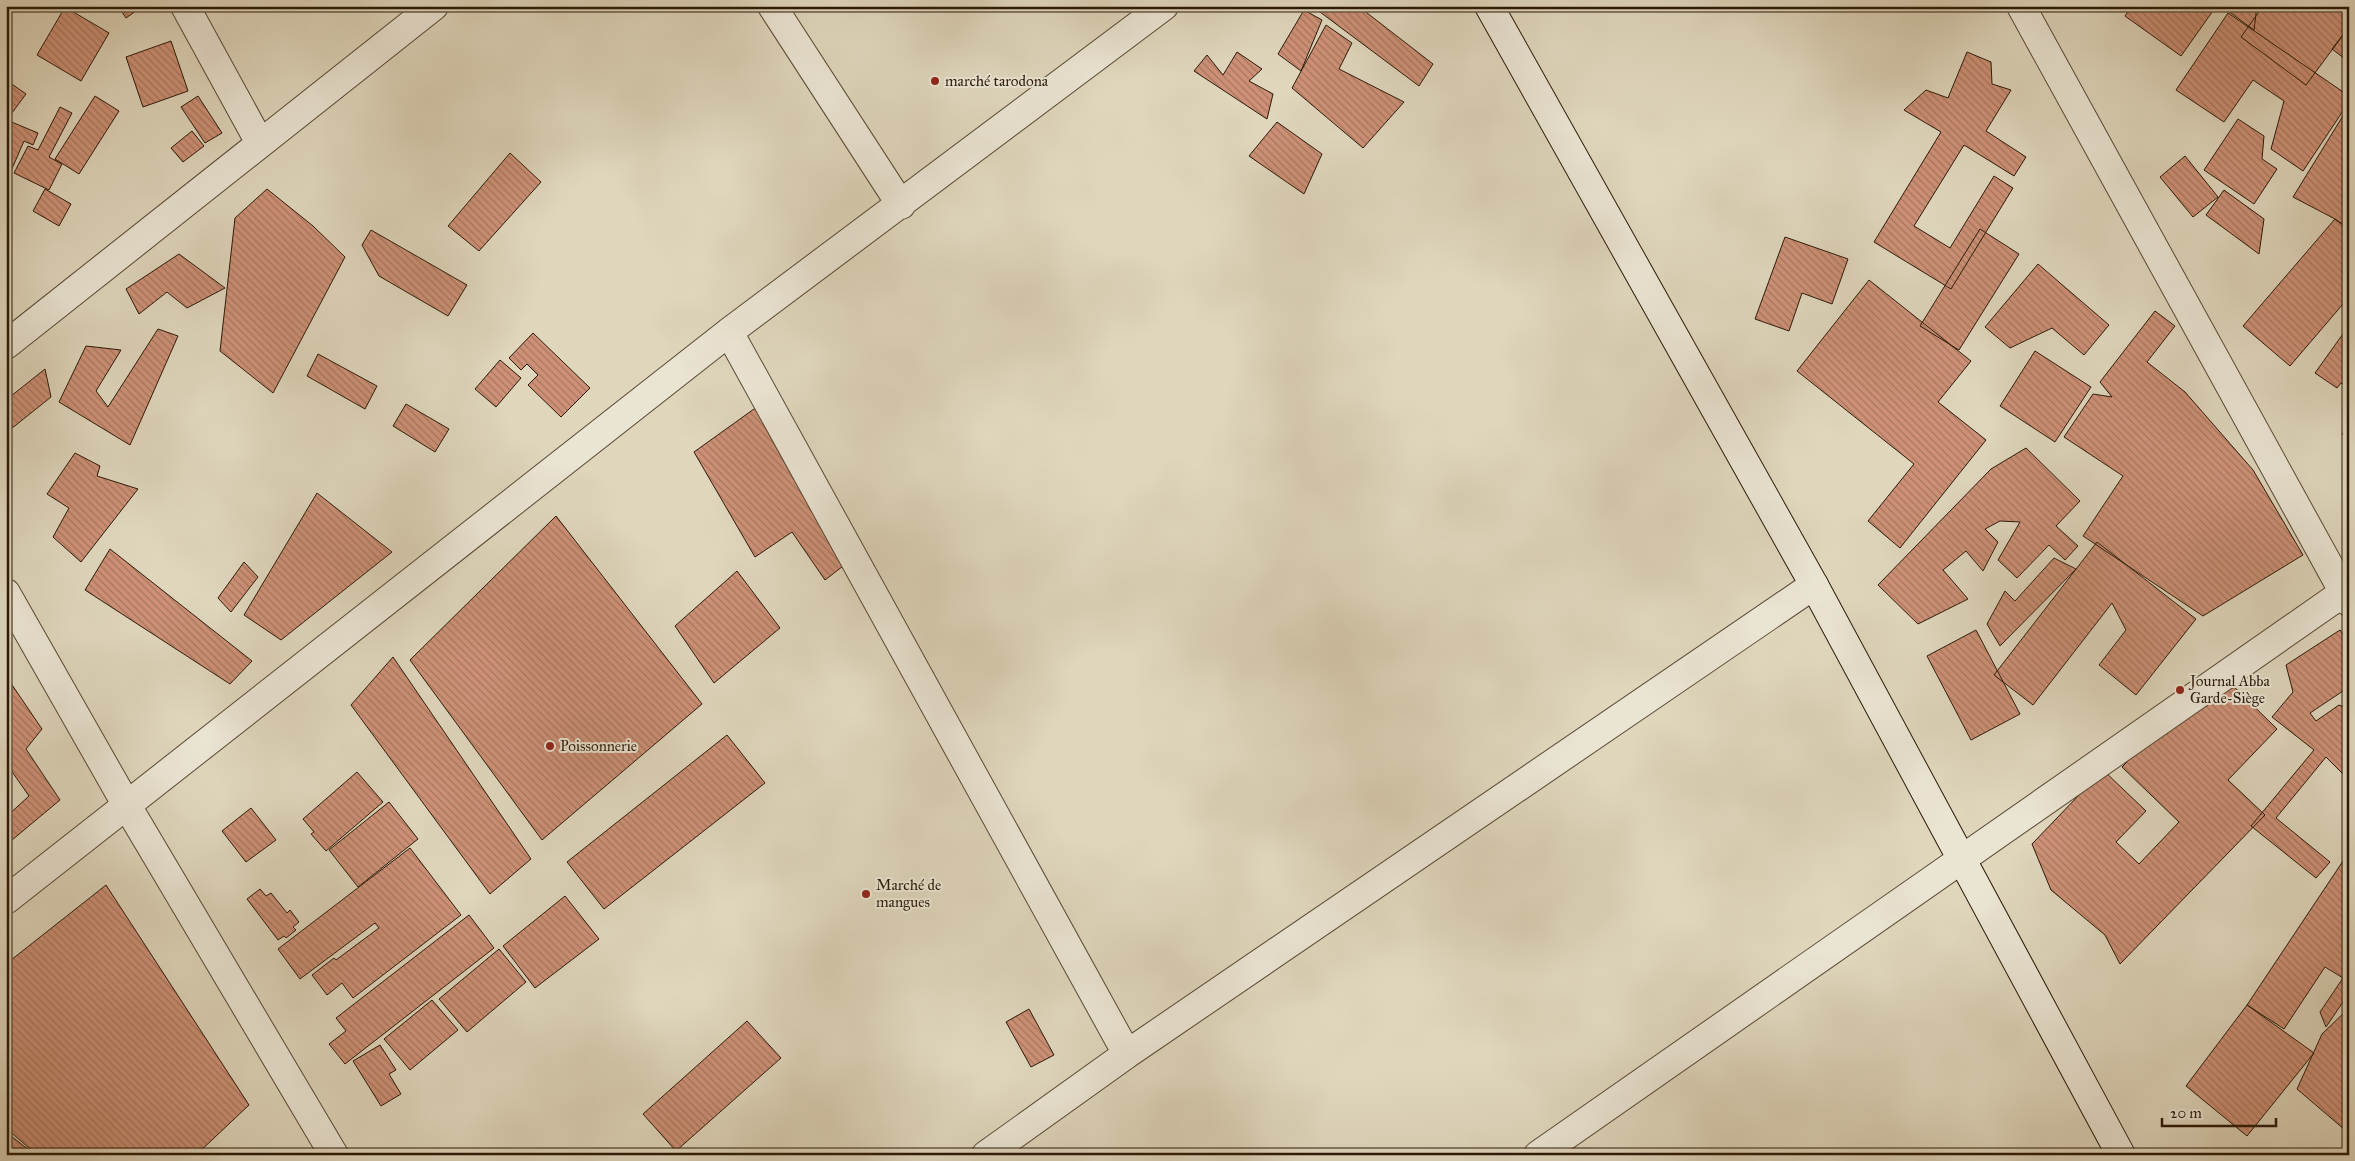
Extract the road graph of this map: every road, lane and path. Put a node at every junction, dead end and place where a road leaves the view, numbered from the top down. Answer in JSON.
{"nodes":[{"id":1,"x":185,"y":6,"type":"edge"},
{"id":2,"x":434,"y":6,"type":"edge"},
{"id":3,"x":772,"y":6,"type":"edge"},
{"id":4,"x":1164,"y":6,"type":"edge"},
{"id":5,"x":1489,"y":6,"type":"edge"},
{"id":6,"x":2021,"y":6,"type":"edge"},
{"id":7,"x":260,"y":143,"type":"junction"},
{"id":8,"x":901,"y":205,"type":"junction"},
{"id":9,"x":729,"y":332,"type":"junction"},
{"id":10,"x":6,"y":345,"type":"edge"},
{"id":11,"x":1814,"y":584,"type":"junction"},
{"id":12,"x":6,"y":593,"type":"edge"},
{"id":13,"x":2346,"y":598,"type":"edge"},
{"id":14,"x":126,"y":804,"type":"junction"},
{"id":15,"x":1962,"y":858,"type":"junction"},
{"id":16,"x":6,"y":900,"type":"edge"},
{"id":17,"x":1128,"y":1054,"type":"junction"},
{"id":18,"x":334,"y":1155,"type":"edge"},
{"id":19,"x":986,"y":1155,"type":"edge"},
{"id":20,"x":1538,"y":1155,"type":"edge"},
{"id":21,"x":2121,"y":1155,"type":"edge"}],
"edges":[{"from":1,"to":7,"type":"street"},
{"from":2,"to":7,"type":"street"},
{"from":3,"to":8,"type":"street"},
{"from":4,"to":8,"type":"street"},
{"from":5,"to":11,"type":"street"},
{"from":6,"to":13,"type":"street"},
{"from":7,"to":10,"type":"street"},
{"from":8,"to":9,"type":"street"},
{"from":9,"to":14,"type":"street"},
{"from":9,"to":17,"type":"street"},
{"from":11,"to":15,"type":"street"},
{"from":11,"to":17,"type":"street"},
{"from":12,"to":14,"type":"street"},
{"from":13,"to":15,"type":"street"},
{"from":14,"to":16,"type":"street"},
{"from":14,"to":18,"type":"street"},
{"from":15,"to":20,"type":"street"},
{"from":15,"to":21,"type":"street"},
{"from":17,"to":19,"type":"street"}]}
